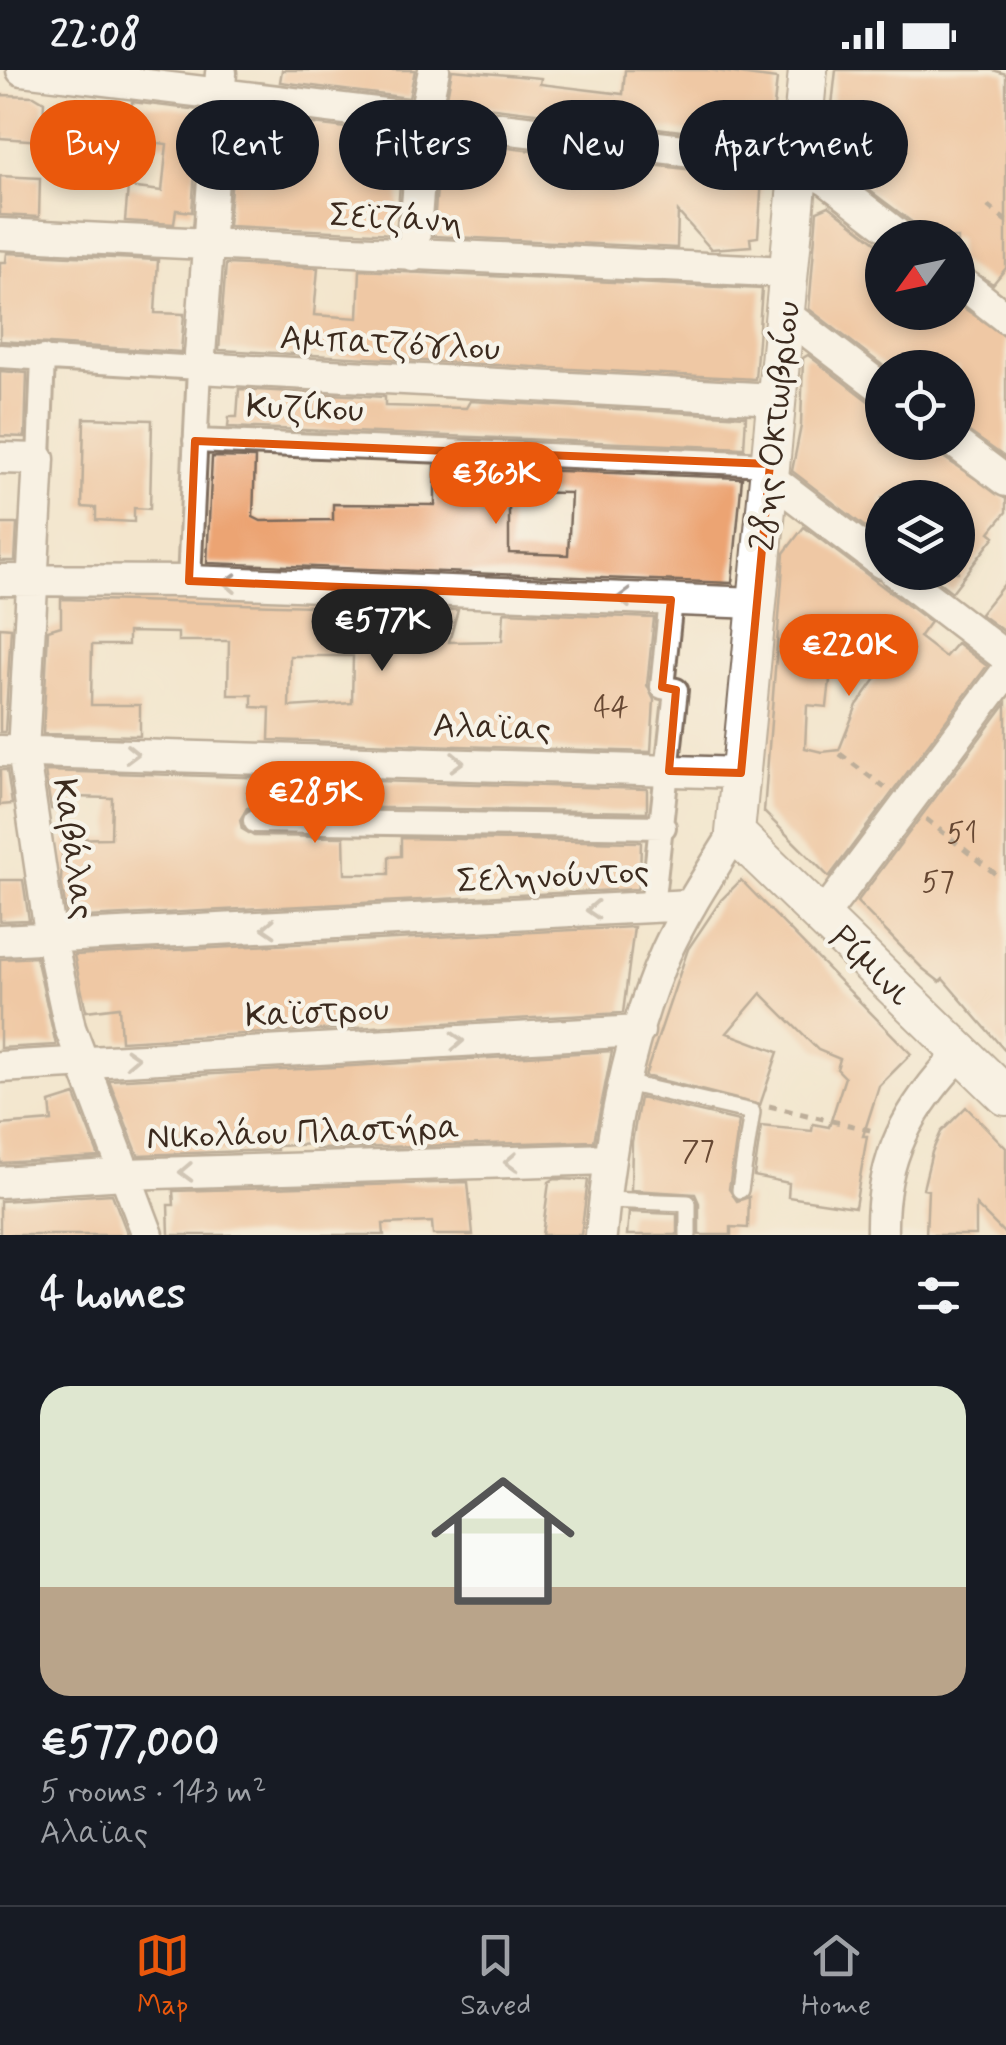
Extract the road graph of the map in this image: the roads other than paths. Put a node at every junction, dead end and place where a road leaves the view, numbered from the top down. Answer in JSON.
{"nodes":[{"id":1,"x":434,"y":70,"type":"edge"},
{"id":2,"x":808,"y":70,"type":"edge"},
{"id":3,"x":37,"y":71,"type":"edge"},
{"id":4,"x":220,"y":80,"type":"edge"},
{"id":5,"x":428,"y":100,"type":"edge"},
{"id":6,"x":805,"y":100,"type":"edge"},
{"id":7,"x":339,"y":102,"type":"edge"},
{"id":8,"x":507,"y":128,"type":"edge"},
{"id":9,"x":679,"y":149,"type":"edge"},
{"id":10,"x":418,"y":190,"type":"edge"},
{"id":11,"x":797,"y":190,"type":"edge"},
{"id":12,"x":838,"y":190,"type":"edge"},
{"id":13,"x":880,"y":220,"type":"edge"},
{"id":14,"x":0,"y":234,"type":"edge"},
{"id":15,"x":205,"y":245,"type":"junction"},
{"id":16,"x":413,"y":256,"type":"junction"},
{"id":17,"x":789,"y":272,"type":"junction"},
{"id":18,"x":975,"y":289,"type":"edge"},
{"id":19,"x":1001,"y":304,"type":"edge"},
{"id":20,"x":785,"y":314,"type":"junction"},
{"id":21,"x":0,"y":356,"type":"edge"},
{"id":22,"x":43,"y":358,"type":"junction"},
{"id":23,"x":199,"y":368,"type":"junction"},
{"id":24,"x":865,"y":375,"type":"edge"},
{"id":25,"x":776,"y":398,"type":"junction"},
{"id":26,"x":196,"y":441,"type":"junction"},
{"id":27,"x":0,"y":458,"type":"edge"},
{"id":28,"x":975,"y":458,"type":"edge"},
{"id":29,"x":39,"y":459,"type":"junction"},
{"id":30,"x":770,"y":470,"type":"junction"},
{"id":31,"x":1006,"y":481,"type":"edge"},
{"id":32,"x":865,"y":549,"type":"edge"},
{"id":33,"x":0,"y":580,"type":"edge"},
{"id":34,"x":31,"y":580,"type":"junction"},
{"id":35,"x":189,"y":581,"type":"junction"},
{"id":36,"x":919,"y":590,"type":"edge"},
{"id":37,"x":671,"y":600,"type":"junction"},
{"id":38,"x":757,"y":602,"type":"junction"},
{"id":39,"x":1006,"y":657,"type":"edge"},
{"id":40,"x":1006,"y":672,"type":"edge"},
{"id":41,"x":12,"y":751,"type":"edge"},
{"id":42,"x":669,"y":771,"type":"junction"},
{"id":43,"x":741,"y":773,"type":"junction"},
{"id":44,"x":255,"y":820,"type":"dead end"},
{"id":45,"x":664,"y":827,"type":"junction"},
{"id":46,"x":735,"y":833,"type":"junction"},
{"id":47,"x":691,"y":905,"type":"junction"},
{"id":48,"x":652,"y":907,"type":"junction"},
{"id":49,"x":822,"y":918,"type":"junction"},
{"id":50,"x":0,"y":940,"type":"edge"},
{"id":51,"x":51,"y":940,"type":"junction"},
{"id":52,"x":639,"y":1031,"type":"junction"},
{"id":53,"x":962,"y":1053,"type":"junction"},
{"id":54,"x":81,"y":1060,"type":"junction"},
{"id":55,"x":0,"y":1067,"type":"edge"},
{"id":56,"x":625,"y":1083,"type":"junction"},
{"id":57,"x":1006,"y":1096,"type":"edge"},
{"id":58,"x":608,"y":1160,"type":"junction"},
{"id":59,"x":125,"y":1174,"type":"junction"},
{"id":60,"x":0,"y":1182,"type":"edge"},
{"id":61,"x":740,"y":1190,"type":"dead end"},
{"id":62,"x":604,"y":1200,"type":"junction"},
{"id":63,"x":148,"y":1235,"type":"edge"},
{"id":64,"x":601,"y":1235,"type":"edge"},
{"id":65,"x":688,"y":1235,"type":"edge"},
{"id":66,"x":882,"y":1235,"type":"edge"}],
"edges":[{"from":1,"to":5,"type":"street"},
{"from":2,"to":6,"type":"street","name":"28ης Οκτωβρίου"},
{"from":3,"to":4,"type":"street"},
{"from":4,"to":7,"type":"street"},
{"from":4,"to":15,"type":"street"},
{"from":8,"to":9,"type":"street"},
{"from":10,"to":16,"type":"street"},
{"from":11,"to":17,"type":"street","name":"28ης Οκτωβρίου"},
{"from":12,"to":13,"type":"street"},
{"from":14,"to":15,"type":"street","name":"Σεϊζάνη"},
{"from":15,"to":16,"type":"street","name":"Σεϊζάνη"},
{"from":15,"to":23,"type":"street"},
{"from":16,"to":17,"type":"street","name":"Σεϊζάνη"},
{"from":17,"to":20,"type":"street","name":"28ης Οκτωβρίου"},
{"from":18,"to":19,"type":"street"},
{"from":20,"to":24,"type":"street"},
{"from":20,"to":25,"type":"street","name":"28ης Οκτωβρίου"},
{"from":21,"to":22,"type":"street","name":"Αμπατζόγλου"},
{"from":22,"to":23,"type":"street","name":"Αμπατζόγλου"},
{"from":22,"to":29,"type":"street"},
{"from":23,"to":25,"type":"street","name":"Αμπατζόγλου"},
{"from":23,"to":26,"type":"street"},
{"from":25,"to":30,"type":"street","name":"28ης Οκτωβρίου"},
{"from":26,"to":30,"type":"street","name":"Κυζίκου"},
{"from":26,"to":35,"type":"street"},
{"from":27,"to":29,"type":"street"},
{"from":28,"to":31,"type":"street"},
{"from":29,"to":34,"type":"street","name":"Καβάλας"},
{"from":30,"to":32,"type":"street"},
{"from":30,"to":38,"type":"street","name":"28ης Οκτωβρίου"},
{"from":33,"to":34,"type":"street"},
{"from":34,"to":35,"type":"street"},
{"from":34,"to":41,"type":"street","name":"Καβάλας"},
{"from":37,"to":35,"type":"street","one_way":true},
{"from":36,"to":39,"type":"street"},
{"from":37,"to":38,"type":"street"},
{"from":37,"to":42,"type":"street"},
{"from":38,"to":43,"type":"street","name":"28ης Οκτωβρίου"},
{"from":40,"to":49,"type":"street"},
{"from":41,"to":42,"type":"street","name":"Αλαϊας","one_way":true},
{"from":41,"to":51,"type":"street","name":"Καβάλας"},
{"from":42,"to":43,"type":"street","name":"Αλαϊας"},
{"from":42,"to":45,"type":"street"},
{"from":43,"to":46,"type":"street","name":"28ης Οκτωβρίου"},
{"from":44,"to":45,"type":"street"},
{"from":45,"to":48,"type":"street"},
{"from":46,"to":47,"type":"street","name":"28ης Οκτωβρίου"},
{"from":46,"to":49,"type":"street","name":"Ρίμινι"},
{"from":47,"to":48,"type":"street","name":"Σεληνούντος"},
{"from":47,"to":52,"type":"street","name":"28ης Οκτωβρίου"},
{"from":48,"to":51,"type":"street","name":"Σεληνούντος","one_way":true},
{"from":49,"to":53,"type":"street","name":"Ρίμινι"},
{"from":50,"to":51,"type":"street","name":"Σεληνούντος"},
{"from":51,"to":54,"type":"street","name":"Καβάλας"},
{"from":54,"to":52,"type":"street","name":"Καϊστρου","one_way":true},
{"from":52,"to":56,"type":"street","name":"28ης Οκτωβρίου"},
{"from":53,"to":57,"type":"street","name":"Ρίμινι"},
{"from":53,"to":66,"type":"street"},
{"from":54,"to":55,"type":"street","name":"Καϊστρου"},
{"from":54,"to":59,"type":"street","name":"Καβάλας"},
{"from":56,"to":58,"type":"street","name":"28ης Οκτωβρίου"},
{"from":56,"to":61,"type":"lane"},
{"from":58,"to":59,"type":"street","name":"Νικολάου Πλαστήρα","one_way":true},
{"from":58,"to":62,"type":"street","name":"28ης Οκτωβρίου"},
{"from":59,"to":60,"type":"street","name":"Νικολάου Πλαστήρα"},
{"from":59,"to":63,"type":"street","name":"Καβάλας"},
{"from":62,"to":64,"type":"street","name":"28ης Οκτωβρίου"},
{"from":62,"to":65,"type":"lane"}]}
